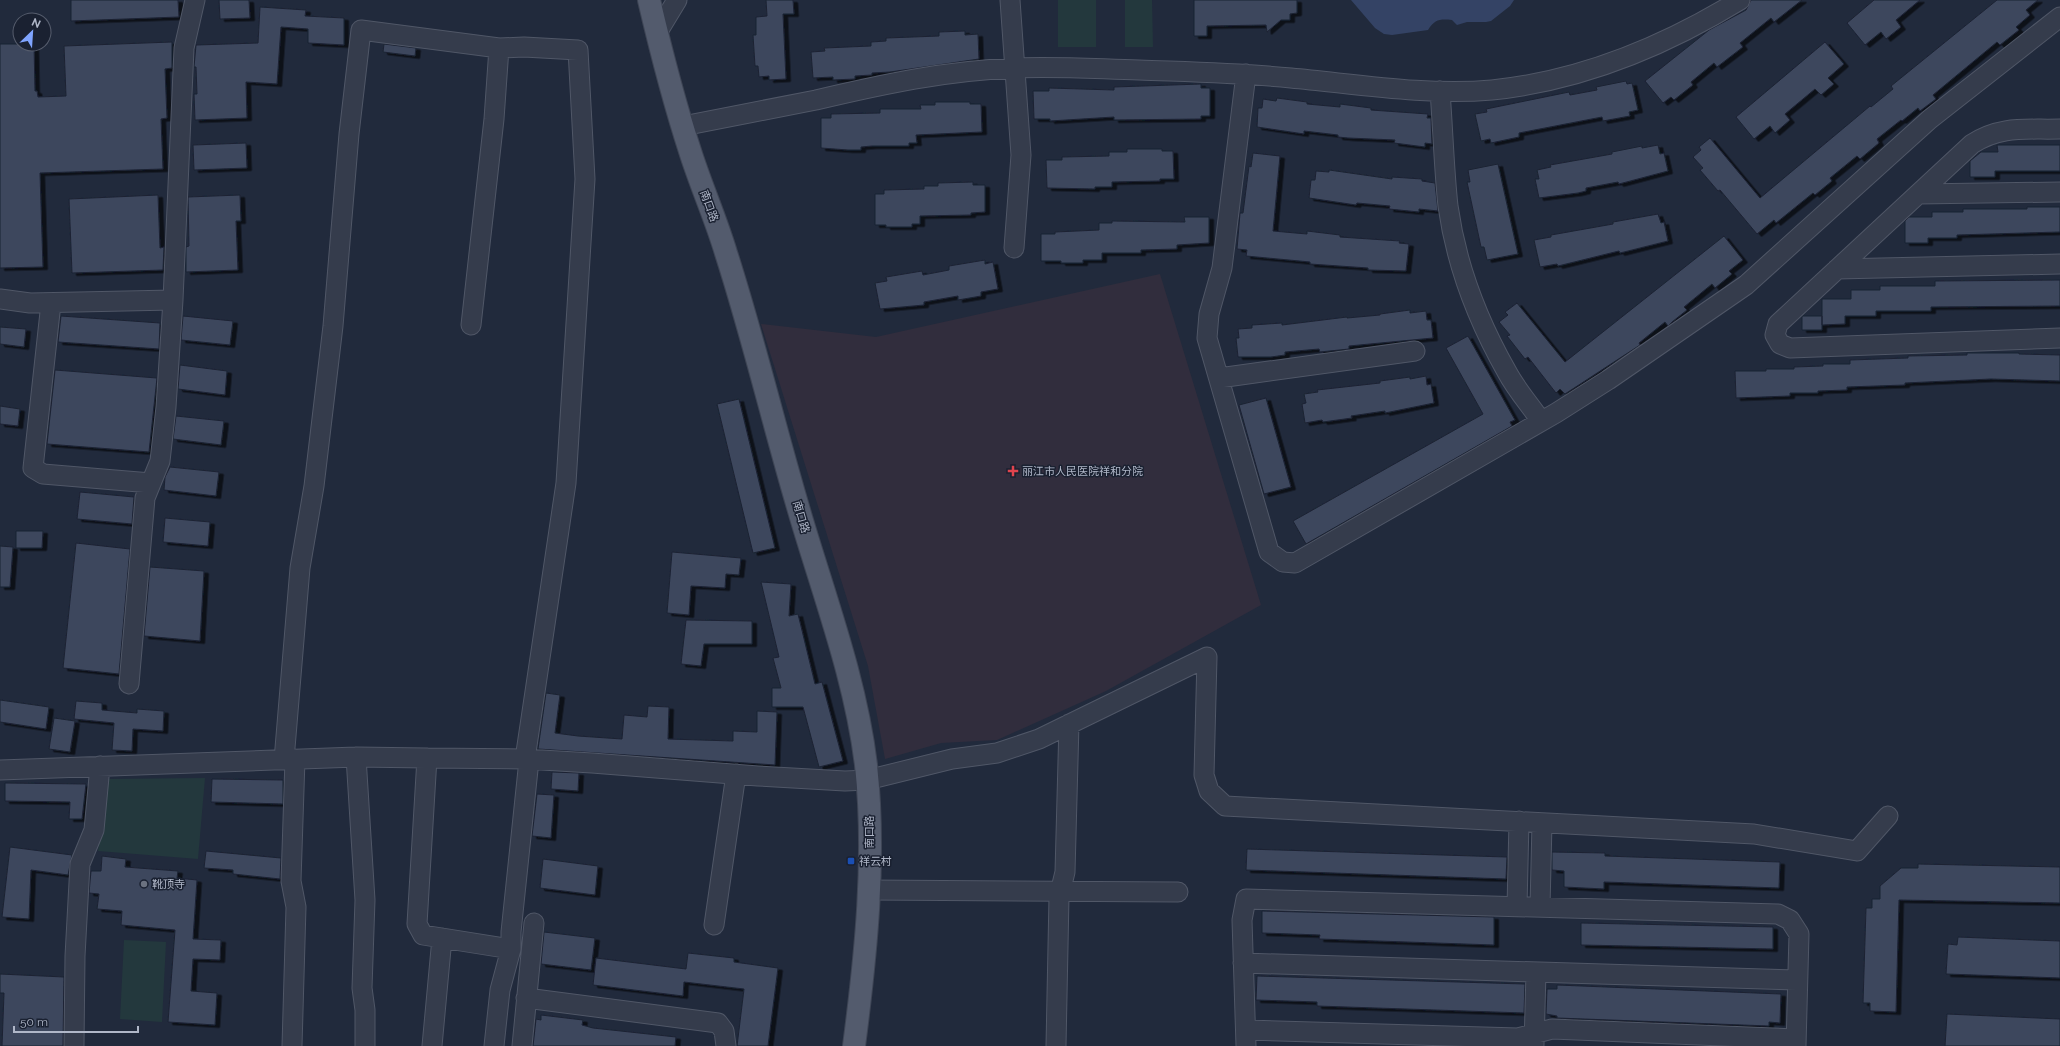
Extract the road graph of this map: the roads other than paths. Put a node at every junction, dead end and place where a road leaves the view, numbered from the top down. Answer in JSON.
{"nodes":[{"id":1,"x":195,"y":0,"type":"edge"},
{"id":2,"x":649,"y":0,"type":"edge"},
{"id":3,"x":676,"y":0,"type":"edge"},
{"id":4,"x":1010,"y":0,"type":"edge"},
{"id":5,"x":1740,"y":0,"type":"edge"},
{"id":6,"x":2060,"y":17,"type":"edge"},
{"id":7,"x":656,"y":33,"type":"junction"},
{"id":8,"x":499,"y":48,"type":"junction"},
{"id":9,"x":1015,"y":68,"type":"junction"},
{"id":10,"x":1246,"y":74,"type":"junction"},
{"id":11,"x":1440,"y":91,"type":"junction"},
{"id":12,"x":683,"y":126,"type":"junction"},
{"id":13,"x":2060,"y":129,"type":"edge"},
{"id":14,"x":2060,"y":192,"type":"edge"},
{"id":15,"x":1918,"y":194,"type":"junction"},
{"id":16,"x":1014,"y":248,"type":"dead end"},
{"id":17,"x":2060,"y":264,"type":"edge"},
{"id":18,"x":1837,"y":269,"type":"junction"},
{"id":19,"x":0,"y":299,"type":"edge"},
{"id":20,"x":173,"y":300,"type":"junction"},
{"id":21,"x":51,"y":303,"type":"junction"},
{"id":22,"x":471,"y":324,"type":"dead end"},
{"id":23,"x":2060,"y":338,"type":"edge"},
{"id":24,"x":1415,"y":352,"type":"dead end"},
{"id":25,"x":1219,"y":378,"type":"junction"},
{"id":26,"x":1541,"y":421,"type":"junction"},
{"id":27,"x":151,"y":483,"type":"junction"},
{"id":28,"x":129,"y":684,"type":"dead end"},
{"id":29,"x":1070,"y":724,"type":"junction"},
{"id":30,"x":356,"y":757,"type":"junction"},
{"id":31,"x":427,"y":758,"type":"junction"},
{"id":32,"x":290,"y":760,"type":"junction"},
{"id":33,"x":527,"y":760,"type":"junction"},
{"id":34,"x":100,"y":766,"type":"junction"},
{"id":35,"x":0,"y":770,"type":"edge"},
{"id":36,"x":736,"y":774,"type":"junction"},
{"id":37,"x":867,"y":780,"type":"junction"},
{"id":38,"x":1888,"y":816,"type":"dead end"},
{"id":39,"x":1519,"y":821,"type":"junction"},
{"id":40,"x":1542,"y":823,"type":"junction"},
{"id":41,"x":868,"y":890,"type":"junction"},
{"id":42,"x":1060,"y":892,"type":"junction"},
{"id":43,"x":1178,"y":892,"type":"dead end"},
{"id":44,"x":1517,"y":907,"type":"junction"},
{"id":45,"x":1540,"y":907,"type":"junction"},
{"id":46,"x":534,"y":922,"type":"dead end"},
{"id":47,"x":714,"y":925,"type":"dead end"},
{"id":48,"x":442,"y":938,"type":"junction"},
{"id":49,"x":511,"y":949,"type":"junction"},
{"id":50,"x":1243,"y":964,"type":"junction"},
{"id":51,"x":1536,"y":972,"type":"junction"},
{"id":52,"x":1797,"y":980,"type":"junction"},
{"id":53,"x":526,"y":998,"type":"junction"},
{"id":54,"x":1246,"y":1038,"type":"edge"},
{"id":55,"x":1534,"y":1040,"type":"edge"},
{"id":56,"x":1796,"y":1043,"type":"edge"},
{"id":57,"x":74,"y":1046,"type":"edge"},
{"id":58,"x":292,"y":1046,"type":"edge"},
{"id":59,"x":365,"y":1046,"type":"edge"},
{"id":60,"x":432,"y":1046,"type":"edge"},
{"id":61,"x":494,"y":1046,"type":"edge"},
{"id":62,"x":522,"y":1046,"type":"edge"},
{"id":63,"x":726,"y":1046,"type":"edge"},
{"id":64,"x":854,"y":1046,"type":"edge"},
{"id":65,"x":1056,"y":1046,"type":"edge"}],
"edges":[{"from":1,"to":20,"type":"street"},
{"from":2,"to":7,"type":"main road","name":"南口路"},
{"from":3,"to":7,"type":"street"},
{"from":4,"to":9,"type":"street"},
{"from":5,"to":11,"type":"street"},
{"from":6,"to":26,"type":"street"},
{"from":7,"to":12,"type":"main road","name":"南口路"},
{"from":8,"to":22,"type":"street"},
{"from":8,"to":32,"type":"street"},
{"from":8,"to":33,"type":"street"},
{"from":9,"to":10,"type":"street"},
{"from":9,"to":12,"type":"street"},
{"from":9,"to":16,"type":"street"},
{"from":10,"to":11,"type":"street"},
{"from":10,"to":25,"type":"street"},
{"from":11,"to":26,"type":"street"},
{"from":12,"to":37,"type":"main road","name":"南口路"},
{"from":13,"to":15,"type":"street"},
{"from":14,"to":15,"type":"street"},
{"from":15,"to":18,"type":"street"},
{"from":17,"to":18,"type":"street"},
{"from":18,"to":23,"type":"street"},
{"from":19,"to":21,"type":"street"},
{"from":20,"to":21,"type":"street"},
{"from":20,"to":27,"type":"street"},
{"from":21,"to":27,"type":"street"},
{"from":24,"to":25,"type":"street"},
{"from":25,"to":26,"type":"street"},
{"from":27,"to":28,"type":"street"},
{"from":29,"to":37,"type":"street"},
{"from":29,"to":39,"type":"street"},
{"from":29,"to":42,"type":"street"},
{"from":30,"to":31,"type":"street"},
{"from":30,"to":32,"type":"street"},
{"from":30,"to":59,"type":"street"},
{"from":31,"to":33,"type":"street"},
{"from":31,"to":48,"type":"street"},
{"from":32,"to":34,"type":"street"},
{"from":32,"to":58,"type":"street"},
{"from":33,"to":36,"type":"street"},
{"from":33,"to":49,"type":"street"},
{"from":34,"to":35,"type":"street"},
{"from":34,"to":57,"type":"street"},
{"from":36,"to":37,"type":"street"},
{"from":36,"to":47,"type":"street"},
{"from":37,"to":41,"type":"main road","name":"南口路"},
{"from":38,"to":40,"type":"street"},
{"from":39,"to":40,"type":"street"},
{"from":39,"to":44,"type":"street"},
{"from":40,"to":45,"type":"street"},
{"from":41,"to":42,"type":"street"},
{"from":41,"to":64,"type":"main road","name":"南口路"},
{"from":42,"to":43,"type":"street"},
{"from":42,"to":65,"type":"street"},
{"from":44,"to":45,"type":"street"},
{"from":44,"to":50,"type":"street"},
{"from":45,"to":52,"type":"street"},
{"from":46,"to":53,"type":"street"},
{"from":48,"to":49,"type":"street"},
{"from":48,"to":60,"type":"street"},
{"from":49,"to":61,"type":"street"},
{"from":50,"to":51,"type":"street"},
{"from":50,"to":54,"type":"street"},
{"from":51,"to":52,"type":"street"},
{"from":51,"to":55,"type":"street"},
{"from":52,"to":56,"type":"street"},
{"from":53,"to":62,"type":"street"},
{"from":53,"to":63,"type":"street"},
{"from":54,"to":55,"type":"street"},
{"from":55,"to":56,"type":"street"}]}
